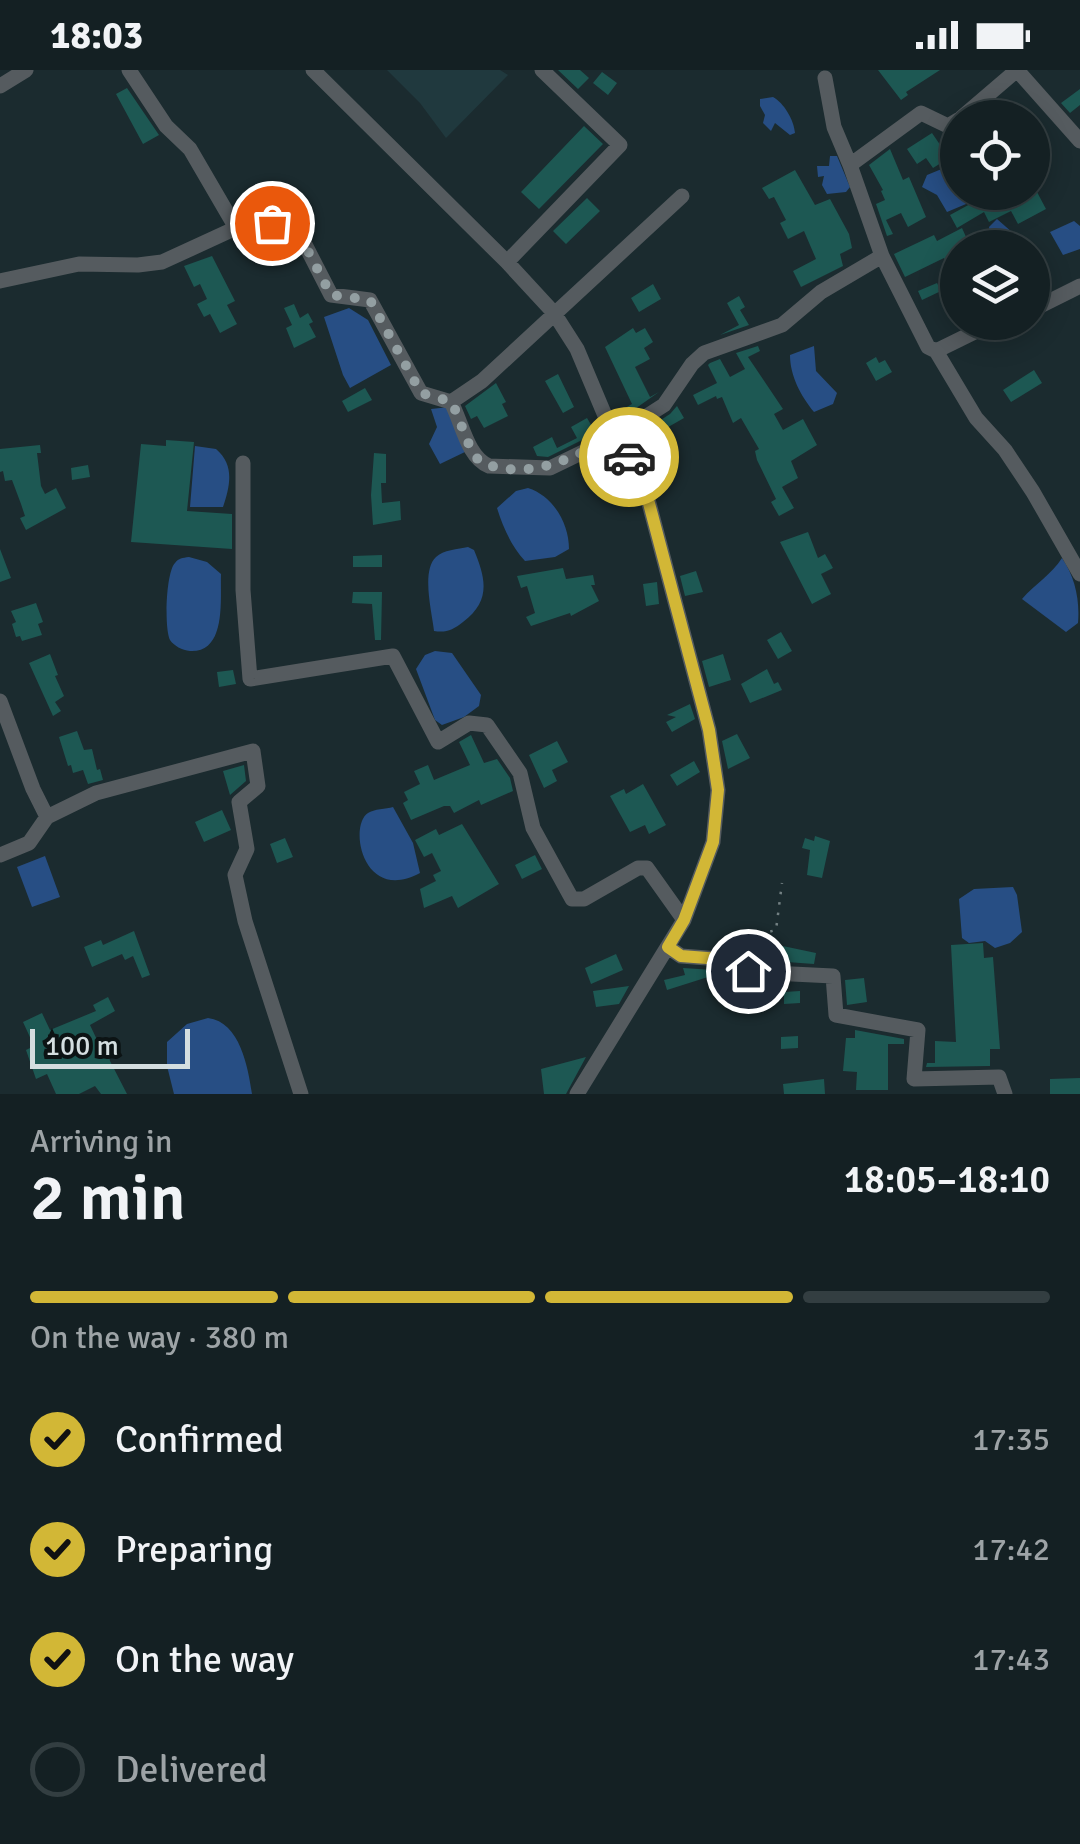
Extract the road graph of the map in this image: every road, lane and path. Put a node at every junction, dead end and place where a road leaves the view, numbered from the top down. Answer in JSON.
{"nodes":[{"id":1,"x":26,"y":70,"type":"edge"},
{"id":2,"x":128,"y":70,"type":"edge"},
{"id":3,"x":313,"y":70,"type":"edge"},
{"id":4,"x":542,"y":70,"type":"edge"},
{"id":5,"x":1017,"y":70,"type":"edge"},
{"id":6,"x":825,"y":78,"type":"dead end"},
{"id":7,"x":0,"y":86,"type":"edge"},
{"id":8,"x":981,"y":100,"type":"edge"},
{"id":9,"x":940,"y":122,"type":"edge"},
{"id":10,"x":1080,"y":141,"type":"edge"},
{"id":11,"x":850,"y":165,"type":"junction"},
{"id":12,"x":682,"y":196,"type":"dead end"},
{"id":13,"x":236,"y":228,"type":"junction"},
{"id":14,"x":882,"y":256,"type":"junction"},
{"id":15,"x":507,"y":262,"type":"junction"},
{"id":16,"x":0,"y":281,"type":"edge"},
{"id":17,"x":1080,"y":286,"type":"edge"},
{"id":18,"x":1050,"y":301,"type":"edge"},
{"id":19,"x":554,"y":313,"type":"junction"},
{"id":20,"x":958,"y":340,"type":"edge"},
{"id":21,"x":936,"y":351,"type":"junction"},
{"id":22,"x":452,"y":402,"type":"junction"},
{"id":23,"x":614,"y":437,"type":"junction"},
{"id":24,"x":242,"y":464,"type":"dead end"},
{"id":25,"x":1080,"y":574,"type":"edge"},
{"id":26,"x":0,"y":701,"type":"edge"},
{"id":27,"x":47,"y":818,"type":"junction"},
{"id":28,"x":0,"y":854,"type":"edge"},
{"id":29,"x":782,"y":884,"type":"dead end"},
{"id":30,"x":684,"y":920,"type":"junction"},
{"id":31,"x":668,"y":947,"type":"junction"},
{"id":32,"x":748,"y":971,"type":"junction"},
{"id":33,"x":301,"y":1094,"type":"edge"},
{"id":34,"x":577,"y":1094,"type":"edge"},
{"id":35,"x":1005,"y":1094,"type":"edge"}],
"edges":[{"from":1,"to":7,"type":"street"},
{"from":2,"to":13,"type":"street"},
{"from":3,"to":15,"type":"street"},
{"from":4,"to":15,"type":"street"},
{"from":5,"to":8,"type":"street"},
{"from":5,"to":10,"type":"street"},
{"from":6,"to":11,"type":"street"},
{"from":9,"to":11,"type":"street"},
{"from":11,"to":14,"type":"street"},
{"from":12,"to":19,"type":"street"},
{"from":13,"to":16,"type":"street"},
{"from":13,"to":22,"type":"street"},
{"from":14,"to":21,"type":"street"},
{"from":14,"to":23,"type":"street"},
{"from":15,"to":19,"type":"street"},
{"from":17,"to":18,"type":"street"},
{"from":19,"to":22,"type":"street"},
{"from":19,"to":23,"type":"street"},
{"from":20,"to":21,"type":"street"},
{"from":21,"to":25,"type":"street"},
{"from":22,"to":23,"type":"street"},
{"from":23,"to":30,"type":"street"},
{"from":24,"to":30,"type":"street"},
{"from":26,"to":27,"type":"street"},
{"from":27,"to":28,"type":"street"},
{"from":27,"to":33,"type":"street"},
{"from":29,"to":32,"type":"path"},
{"from":30,"to":31,"type":"street"},
{"from":31,"to":32,"type":"street"},
{"from":31,"to":34,"type":"street"},
{"from":32,"to":35,"type":"street"}]}
